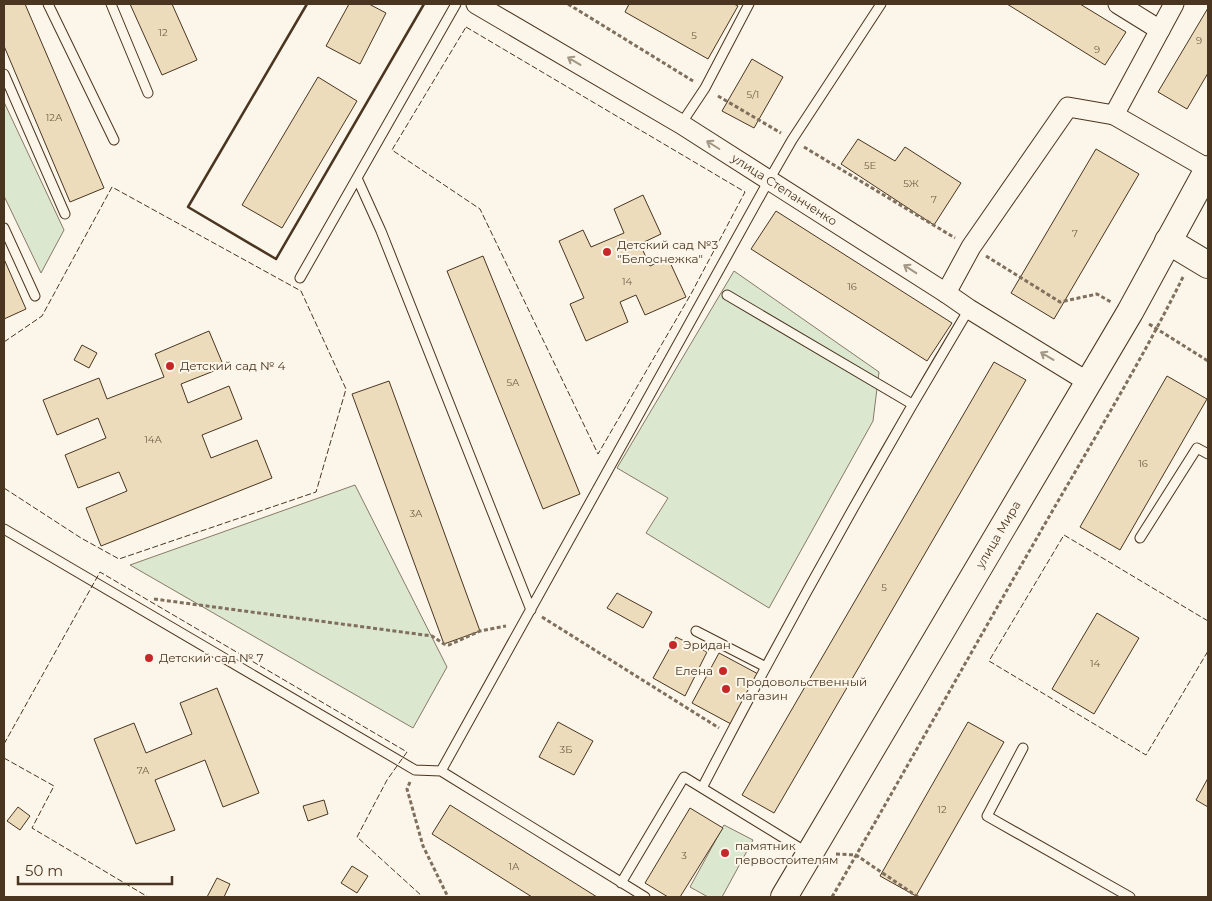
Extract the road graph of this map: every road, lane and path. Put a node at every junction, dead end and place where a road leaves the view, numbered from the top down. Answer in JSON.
{"nodes":[{"id":1,"x":48,"y":4,"type":"edge"},
{"id":2,"x":111,"y":4,"type":"edge"},
{"id":3,"x":456,"y":4,"type":"edge"},
{"id":4,"x":476,"y":4,"type":"edge"},
{"id":5,"x":568,"y":4,"type":"edge"},
{"id":6,"x":749,"y":4,"type":"edge"},
{"id":7,"x":881,"y":4,"type":"edge"},
{"id":8,"x":1118,"y":4,"type":"edge"},
{"id":9,"x":1174,"y":4,"type":"edge"},
{"id":10,"x":1160,"y":30,"type":"junction"},
{"id":11,"x":4,"y":74,"type":"edge"},
{"id":12,"x":705,"y":88,"type":"junction"},
{"id":13,"x":148,"y":94,"type":"dead end"},
{"id":14,"x":1114,"y":115,"type":"junction"},
{"id":15,"x":681,"y":124,"type":"junction"},
{"id":16,"x":114,"y":140,"type":"dead end"},
{"id":17,"x":792,"y":140,"type":"junction"},
{"id":18,"x":1208,"y":169,"type":"edge"},
{"id":19,"x":357,"y":178,"type":"junction"},
{"id":20,"x":769,"y":180,"type":"junction"},
{"id":21,"x":65,"y":214,"type":"dead end"},
{"id":22,"x":4,"y":228,"type":"edge"},
{"id":23,"x":1168,"y":241,"type":"junction"},
{"id":24,"x":971,"y":247,"type":"junction"},
{"id":25,"x":1201,"y":260,"type":"edge"},
{"id":26,"x":300,"y":278,"type":"dead end"},
{"id":27,"x":946,"y":293,"type":"junction"},
{"id":28,"x":727,"y":295,"type":"dead end"},
{"id":29,"x":35,"y":296,"type":"dead end"},
{"id":30,"x":969,"y":309,"type":"junction"},
{"id":31,"x":1130,"y":312,"type":"junction"},
{"id":32,"x":1157,"y":330,"type":"junction"},
{"id":33,"x":1208,"y":361,"type":"edge"},
{"id":34,"x":1088,"y":382,"type":"junction"},
{"id":35,"x":912,"y":404,"type":"junction"},
{"id":36,"x":1208,"y":454,"type":"edge"},
{"id":37,"x":4,"y":529,"type":"edge"},
{"id":38,"x":1140,"y":538,"type":"dead end"},
{"id":39,"x":116,"y":594,"type":"junction"},
{"id":40,"x":531,"y":610,"type":"junction"},
{"id":41,"x":523,"y":622,"type":"junction"},
{"id":42,"x":696,"y":631,"type":"dead end"},
{"id":43,"x":766,"y":667,"type":"junction"},
{"id":44,"x":730,"y":735,"type":"junction"},
{"id":45,"x":1022,"y":748,"type":"dead end"},
{"id":46,"x":415,"y":770,"type":"junction"},
{"id":47,"x":441,"y":771,"type":"junction"},
{"id":48,"x":702,"y":788,"type":"junction"},
{"id":49,"x":810,"y":854,"type":"junction"},
{"id":50,"x":856,"y":855,"type":"junction"},
{"id":51,"x":621,"y":883,"type":"junction"},
{"id":52,"x":791,"y":895,"type":"edge"},
{"id":53,"x":448,"y":897,"type":"edge"},
{"id":54,"x":644,"y":897,"type":"edge"},
{"id":55,"x":832,"y":897,"type":"edge"},
{"id":56,"x":918,"y":897,"type":"edge"},
{"id":57,"x":1130,"y":897,"type":"edge"}],
"edges":[{"from":1,"to":16,"type":"lane"},
{"from":2,"to":13,"type":"lane"},
{"from":3,"to":19,"type":"lane"},
{"from":15,"to":4,"type":"street","name":"улица Степанченко","one_way":true},
{"from":5,"to":12,"type":"path"},
{"from":6,"to":12,"type":"lane"},
{"from":7,"to":17,"type":"lane"},
{"from":8,"to":10,"type":"street"},
{"from":9,"to":10,"type":"street"},
{"from":10,"to":14,"type":"street"},
{"from":11,"to":21,"type":"lane"},
{"from":12,"to":15,"type":"lane"},
{"from":12,"to":17,"type":"path"},
{"from":14,"to":18,"type":"street"},
{"from":14,"to":24,"type":"street"},
{"from":20,"to":15,"type":"street","name":"улица Степанченко","one_way":true},
{"from":17,"to":20,"type":"lane"},
{"from":17,"to":24,"type":"path"},
{"from":18,"to":23,"type":"street","name":"улица Мира"},
{"from":19,"to":26,"type":"lane"},
{"from":19,"to":40,"type":"lane"},
{"from":27,"to":20,"type":"street","name":"улица Степанченко","one_way":true},
{"from":20,"to":40,"type":"lane"},
{"from":22,"to":29,"type":"lane"},
{"from":23,"to":25,"type":"street"},
{"from":23,"to":31,"type":"street","name":"улица Мира"},
{"from":24,"to":27,"type":"street"},
{"from":24,"to":31,"type":"path"},
{"from":25,"to":32,"type":"path"},
{"from":27,"to":30,"type":"street","name":"улица Степанченко"},
{"from":28,"to":35,"type":"lane"},
{"from":34,"to":30,"type":"street","name":"улица Степанченко","one_way":true},
{"from":30,"to":35,"type":"lane"},
{"from":31,"to":32,"type":"path"},
{"from":31,"to":34,"type":"street","name":"улица Мира"},
{"from":32,"to":33,"type":"path"},
{"from":32,"to":50,"type":"path"},
{"from":34,"to":49,"type":"street","name":"улица Мира"},
{"from":35,"to":43,"type":"lane"},
{"from":36,"to":38,"type":"lane"},
{"from":37,"to":39,"type":"lane"},
{"from":39,"to":41,"type":"path"},
{"from":39,"to":46,"type":"lane"},
{"from":40,"to":41,"type":"lane"},
{"from":40,"to":44,"type":"path"},
{"from":41,"to":47,"type":"lane"},
{"from":42,"to":43,"type":"lane"},
{"from":43,"to":44,"type":"lane"},
{"from":44,"to":48,"type":"lane"},
{"from":45,"to":57,"type":"lane"},
{"from":46,"to":47,"type":"lane"},
{"from":46,"to":53,"type":"path"},
{"from":47,"to":51,"type":"lane"},
{"from":48,"to":49,"type":"lane"},
{"from":48,"to":51,"type":"lane"},
{"from":49,"to":50,"type":"path"},
{"from":49,"to":52,"type":"street","name":"улица Мира"},
{"from":50,"to":55,"type":"path"},
{"from":50,"to":56,"type":"path"},
{"from":51,"to":54,"type":"lane"}]}
